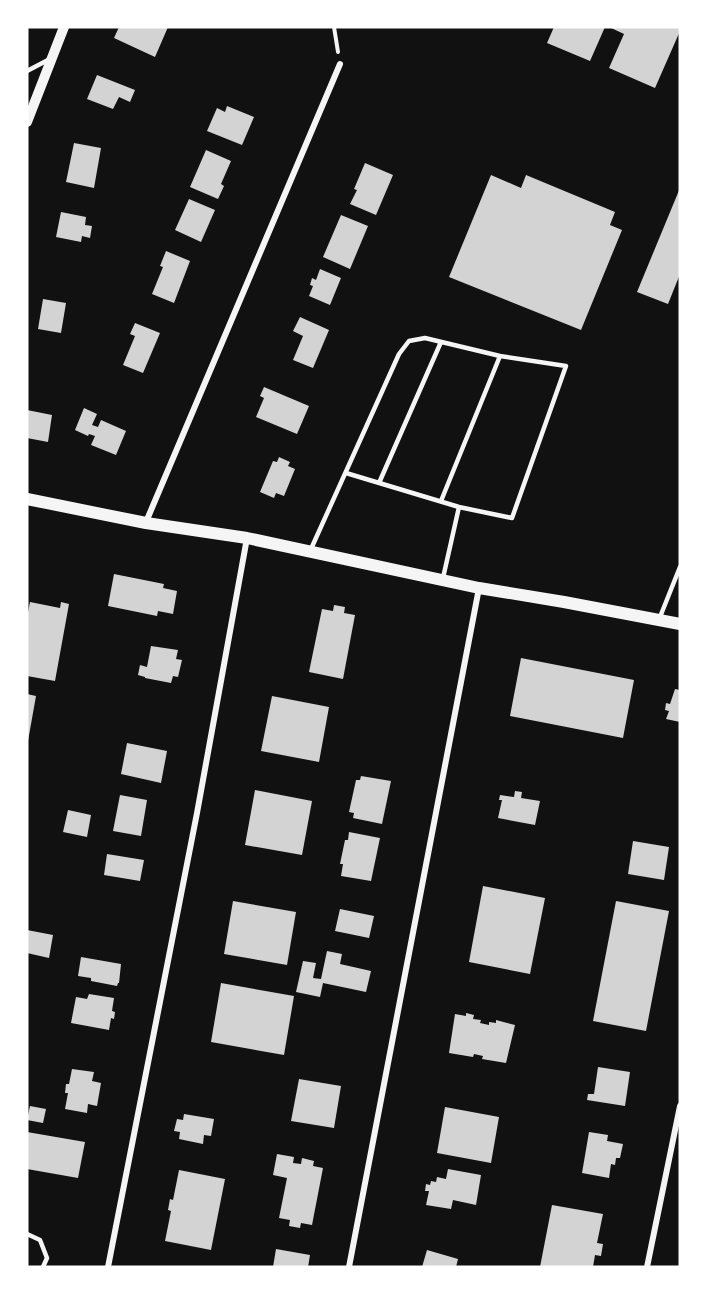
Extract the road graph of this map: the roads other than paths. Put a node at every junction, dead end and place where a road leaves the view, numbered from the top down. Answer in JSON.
{"nodes":[{"id":1,"x":64,"y":27,"type":"edge"},
{"id":2,"x":51,"y":59,"type":"junction"},
{"id":3,"x":340,"y":64,"type":"road end"},
{"id":4,"x":27,"y":72,"type":"edge"},
{"id":5,"x":27,"y":122,"type":"edge"},
{"id":6,"x":441,"y":342,"type":"junction"},
{"id":7,"x":500,"y":356,"type":"junction"},
{"id":8,"x":346,"y":473,"type":"junction"},
{"id":9,"x":379,"y":483,"type":"junction"},
{"id":10,"x":27,"y":499,"type":"edge"},
{"id":11,"x":441,"y":501,"type":"junction"},
{"id":12,"x":459,"y":507,"type":"junction"},
{"id":13,"x":146,"y":524,"type":"junction"},
{"id":14,"x":247,"y":538,"type":"junction"},
{"id":15,"x":310,"y":552,"type":"junction"},
{"id":16,"x":680,"y":567,"type":"edge"},
{"id":17,"x":442,"y":580,"type":"junction"},
{"id":18,"x":479,"y":588,"type":"junction"},
{"id":19,"x":659,"y":620,"type":"junction"},
{"id":20,"x":680,"y":624,"type":"edge"},
{"id":21,"x":680,"y":1106,"type":"edge"},
{"id":22,"x":27,"y":1234,"type":"edge"},
{"id":23,"x":44,"y":1267,"type":"edge"},
{"id":24,"x":108,"y":1267,"type":"edge"},
{"id":25,"x":349,"y":1267,"type":"edge"},
{"id":26,"x":647,"y":1267,"type":"edge"}],
"edges":[{"from":1,"to":2,"type":"street"},
{"from":2,"to":4,"type":"lane"},
{"from":2,"to":5,"type":"street"},
{"from":3,"to":13,"type":"street"},
{"from":6,"to":7,"type":"lane"},
{"from":6,"to":8,"type":"lane"},
{"from":6,"to":9,"type":"lane"},
{"from":7,"to":11,"type":"lane"},
{"from":7,"to":12,"type":"lane"},
{"from":8,"to":9,"type":"lane"},
{"from":8,"to":15,"type":"lane"},
{"from":9,"to":11,"type":"lane"},
{"from":10,"to":13,"type":"main road"},
{"from":11,"to":12,"type":"lane"},
{"from":12,"to":17,"type":"lane"},
{"from":13,"to":14,"type":"main road"},
{"from":14,"to":15,"type":"main road"},
{"from":14,"to":24,"type":"street"},
{"from":15,"to":17,"type":"main road"},
{"from":16,"to":19,"type":"lane"},
{"from":17,"to":18,"type":"main road"},
{"from":18,"to":19,"type":"main road"},
{"from":18,"to":25,"type":"street"},
{"from":19,"to":20,"type":"main road"},
{"from":21,"to":26,"type":"street"},
{"from":22,"to":23,"type":"lane"}]}
